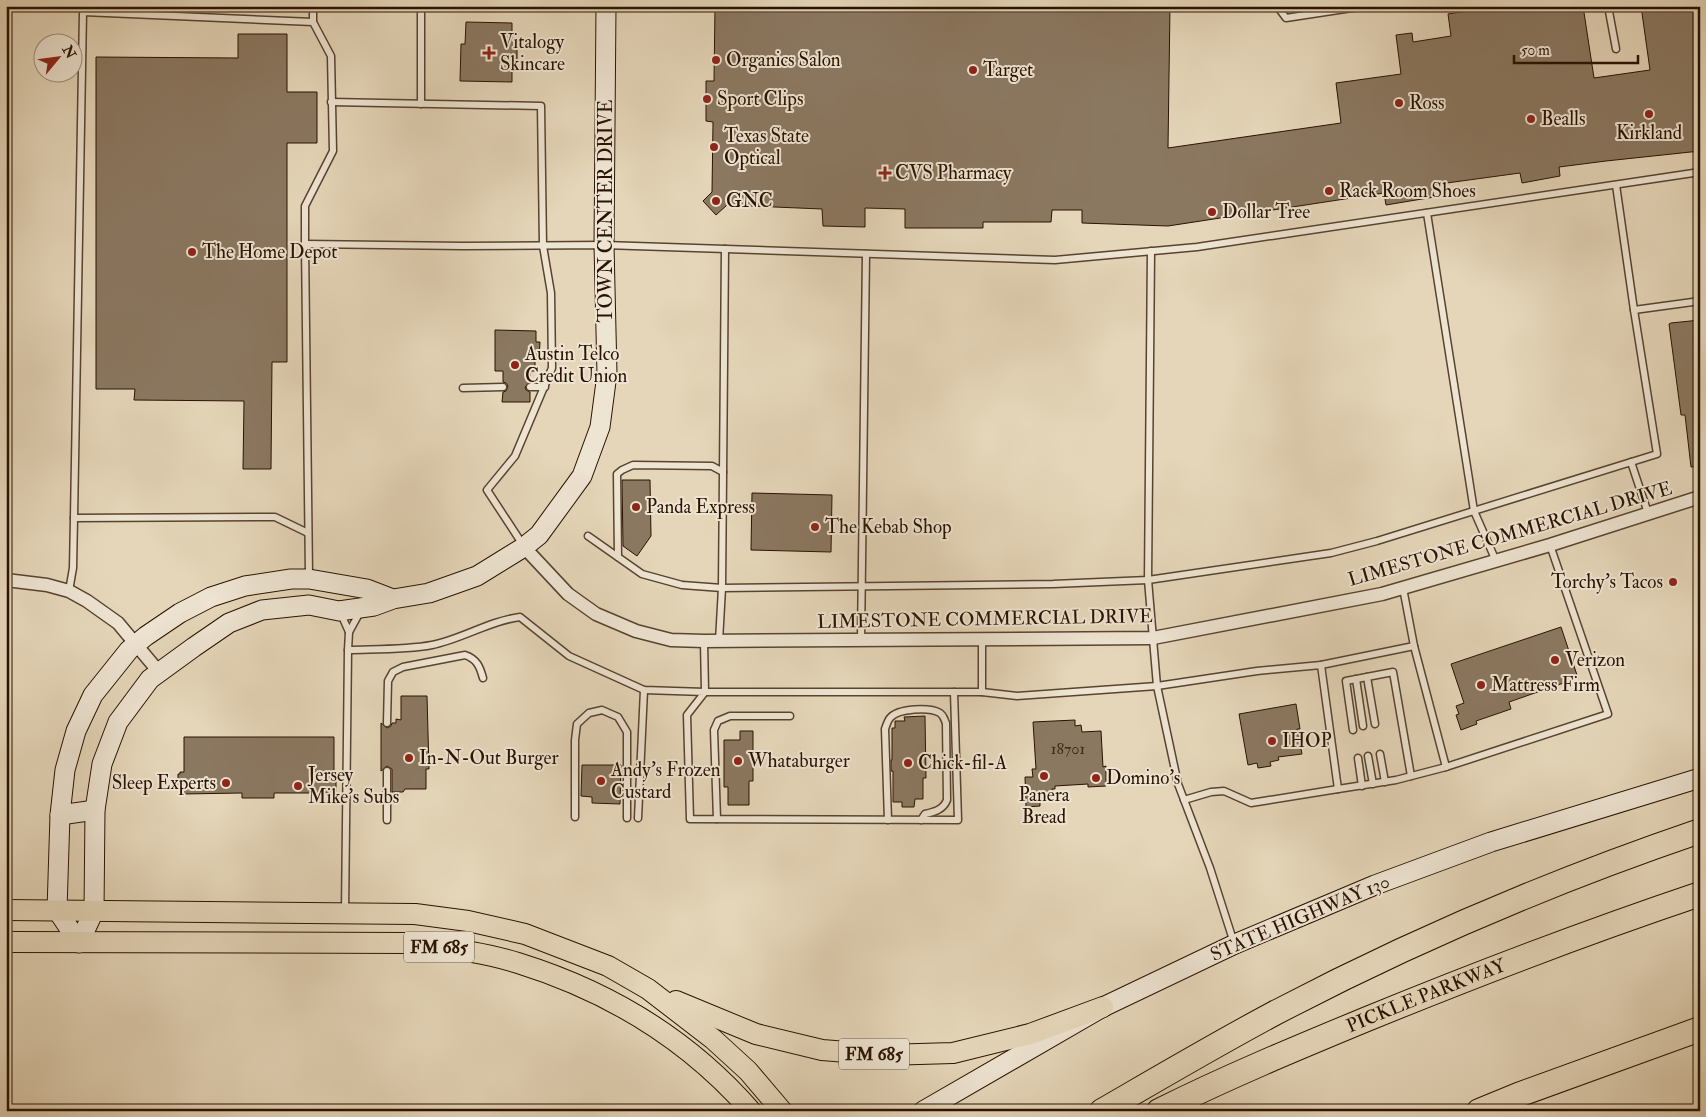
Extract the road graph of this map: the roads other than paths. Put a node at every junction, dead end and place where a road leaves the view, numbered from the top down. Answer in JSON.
{"nodes":[{"id":1,"x":148,"y":6,"type":"edge"},
{"id":2,"x":313,"y":6,"type":"edge"},
{"id":3,"x":421,"y":6,"type":"edge"},
{"id":4,"x":606,"y":6,"type":"edge"},
{"id":5,"x":1277,"y":6,"type":"edge"},
{"id":6,"x":1365,"y":6,"type":"edge"},
{"id":7,"x":1608,"y":6,"type":"edge"},
{"id":8,"x":148,"y":15,"type":"junction"},
{"id":9,"x":313,"y":22,"type":"junction"},
{"id":10,"x":1616,"y":49,"type":"dead end"},
{"id":11,"x":332,"y":102,"type":"junction"},
{"id":12,"x":421,"y":104,"type":"junction"},
{"id":13,"x":1700,"y":172,"type":"edge"},
{"id":14,"x":1616,"y":185,"type":"junction"},
{"id":15,"x":1427,"y":213,"type":"junction"},
{"id":16,"x":305,"y":244,"type":"junction"},
{"id":17,"x":604,"y":245,"type":"junction"},
{"id":18,"x":543,"y":246,"type":"junction"},
{"id":19,"x":725,"y":249,"type":"junction"},
{"id":20,"x":1150,"y":251,"type":"junction"},
{"id":21,"x":866,"y":254,"type":"junction"},
{"id":22,"x":1700,"y":301,"type":"edge"},
{"id":23,"x":1634,"y":310,"type":"junction"},
{"id":24,"x":503,"y":387,"type":"dead end"},
{"id":25,"x":545,"y":387,"type":"junction"},
{"id":26,"x":463,"y":388,"type":"dead end"},
{"id":27,"x":530,"y":388,"type":"dead end"},
{"id":28,"x":1630,"y":462,"type":"junction"},
{"id":29,"x":723,"y":472,"type":"junction"},
{"id":30,"x":1700,"y":497,"type":"edge"},
{"id":31,"x":1474,"y":511,"type":"junction"},
{"id":32,"x":1648,"y":513,"type":"junction"},
{"id":33,"x":74,"y":518,"type":"junction"},
{"id":34,"x":308,"y":533,"type":"junction"},
{"id":35,"x":588,"y":536,"type":"dead end"},
{"id":36,"x":1550,"y":545,"type":"junction"},
{"id":37,"x":524,"y":547,"type":"junction"},
{"id":38,"x":618,"y":557,"type":"junction"},
{"id":39,"x":1496,"y":561,"type":"junction"},
{"id":40,"x":309,"y":579,"type":"junction"},
{"id":41,"x":6,"y":580,"type":"edge"},
{"id":42,"x":1148,"y":580,"type":"junction"},
{"id":43,"x":863,"y":586,"type":"junction"},
{"id":44,"x":722,"y":588,"type":"junction"},
{"id":45,"x":1403,"y":588,"type":"junction"},
{"id":46,"x":69,"y":591,"type":"junction"},
{"id":47,"x":393,"y":599,"type":"junction"},
{"id":48,"x":308,"y":605,"type":"junction"},
{"id":49,"x":363,"y":607,"type":"junction"},
{"id":50,"x":339,"y":611,"type":"junction"},
{"id":51,"x":349,"y":632,"type":"junction"},
{"id":52,"x":1153,"y":638,"type":"junction"},
{"id":53,"x":861,"y":639,"type":"junction"},
{"id":54,"x":982,"y":639,"type":"junction"},
{"id":55,"x":704,"y":641,"type":"junction"},
{"id":56,"x":719,"y":641,"type":"junction"},
{"id":57,"x":136,"y":644,"type":"junction"},
{"id":58,"x":1414,"y":646,"type":"junction"},
{"id":59,"x":348,"y":650,"type":"junction"},
{"id":60,"x":1321,"y":665,"type":"junction"},
{"id":61,"x":159,"y":672,"type":"junction"},
{"id":62,"x":1367,"y":677,"type":"junction"},
{"id":63,"x":483,"y":678,"type":"dead end"},
{"id":64,"x":1356,"y":678,"type":"junction"},
{"id":65,"x":1157,"y":686,"type":"junction"},
{"id":66,"x":644,"y":690,"type":"junction"},
{"id":67,"x":704,"y":692,"type":"junction"},
{"id":68,"x":954,"y":692,"type":"junction"},
{"id":69,"x":982,"y":692,"type":"junction"},
{"id":70,"x":790,"y":716,"type":"dead end"},
{"id":71,"x":387,"y":723,"type":"dead end"},
{"id":72,"x":1375,"y":724,"type":"dead end"},
{"id":73,"x":1364,"y":726,"type":"dead end"},
{"id":74,"x":1353,"y":730,"type":"dead end"},
{"id":75,"x":1380,"y":754,"type":"dead end"},
{"id":76,"x":1368,"y":756,"type":"dead end"},
{"id":77,"x":1358,"y":758,"type":"dead end"},
{"id":78,"x":1446,"y":767,"type":"junction"},
{"id":79,"x":387,"y":772,"type":"dead end"},
{"id":80,"x":1411,"y":776,"type":"junction"},
{"id":81,"x":1700,"y":778,"type":"edge"},
{"id":82,"x":1385,"y":782,"type":"junction"},
{"id":83,"x":1373,"y":784,"type":"junction"},
{"id":84,"x":1362,"y":786,"type":"junction"},
{"id":85,"x":1338,"y":789,"type":"junction"},
{"id":86,"x":1184,"y":800,"type":"junction"},
{"id":87,"x":95,"y":810,"type":"junction"},
{"id":88,"x":60,"y":815,"type":"junction"},
{"id":89,"x":575,"y":817,"type":"dead end"},
{"id":90,"x":627,"y":818,"type":"dead end"},
{"id":91,"x":638,"y":818,"type":"dead end"},
{"id":92,"x":717,"y":819,"type":"junction"},
{"id":93,"x":387,"y":820,"type":"dead end"},
{"id":94,"x":888,"y":820,"type":"junction"},
{"id":95,"x":921,"y":820,"type":"junction"},
{"id":96,"x":1700,"y":831,"type":"edge"},
{"id":97,"x":1700,"y":894,"type":"edge"},
{"id":98,"x":6,"y":910,"type":"edge"},
{"id":99,"x":57,"y":910,"type":"junction"},
{"id":100,"x":94,"y":912,"type":"junction"},
{"id":101,"x":345,"y":913,"type":"junction"},
{"id":102,"x":6,"y":942,"type":"edge"},
{"id":103,"x":79,"y":943,"type":"junction"},
{"id":104,"x":1235,"y":944,"type":"junction"},
{"id":105,"x":648,"y":989,"type":"junction"},
{"id":106,"x":1103,"y":1007,"type":"junction"},
{"id":107,"x":1700,"y":1029,"type":"edge"},
{"id":108,"x":731,"y":1088,"type":"junction"},
{"id":109,"x":740,"y":1111,"type":"edge"},
{"id":110,"x":751,"y":1111,"type":"edge"},
{"id":111,"x":782,"y":1111,"type":"edge"},
{"id":112,"x":924,"y":1111,"type":"edge"},
{"id":113,"x":1102,"y":1111,"type":"edge"},
{"id":114,"x":1159,"y":1111,"type":"edge"},
{"id":115,"x":1479,"y":1111,"type":"edge"}],
"edges":[{"from":1,"to":8,"type":"lane"},
{"from":2,"to":9,"type":"lane"},
{"from":3,"to":12,"type":"lane"},
{"from":4,"to":17,"type":"street","name":"TOWN CENTER DRIVE"},
{"from":5,"to":6,"type":"lane"},
{"from":7,"to":10,"type":"lane"},
{"from":8,"to":9,"type":"lane"},
{"from":8,"to":33,"type":"lane"},
{"from":9,"to":11,"type":"lane"},
{"from":11,"to":12,"type":"lane"},
{"from":11,"to":16,"type":"lane"},
{"from":12,"to":18,"type":"lane"},
{"from":13,"to":14,"type":"lane"},
{"from":14,"to":15,"type":"lane"},
{"from":14,"to":23,"type":"lane"},
{"from":15,"to":20,"type":"lane"},
{"from":15,"to":31,"type":"lane"},
{"from":16,"to":18,"type":"lane"},
{"from":16,"to":34,"type":"lane"},
{"from":17,"to":18,"type":"lane"},
{"from":17,"to":19,"type":"lane"},
{"from":17,"to":37,"type":"street","name":"TOWN CENTER DRIVE"},
{"from":18,"to":25,"type":"lane"},
{"from":19,"to":21,"type":"lane"},
{"from":19,"to":29,"type":"lane"},
{"from":20,"to":21,"type":"lane"},
{"from":20,"to":42,"type":"lane"},
{"from":21,"to":43,"type":"lane"},
{"from":22,"to":23,"type":"lane"},
{"from":23,"to":28,"type":"lane"},
{"from":24,"to":26,"type":"lane"},
{"from":25,"to":27,"type":"lane"},
{"from":25,"to":37,"type":"lane"},
{"from":28,"to":31,"type":"lane"},
{"from":28,"to":32,"type":"lane"},
{"from":29,"to":38,"type":"lane"},
{"from":29,"to":44,"type":"lane"},
{"from":30,"to":32,"type":"street","name":"LIMESTONE COMMERCIAL DRIVE"},
{"from":31,"to":39,"type":"lane"},
{"from":31,"to":42,"type":"lane"},
{"from":32,"to":36,"type":"street","name":"LIMESTONE COMMERCIAL DRIVE"},
{"from":33,"to":34,"type":"lane"},
{"from":33,"to":46,"type":"lane"},
{"from":34,"to":40,"type":"lane"},
{"from":35,"to":38,"type":"lane"},
{"from":36,"to":39,"type":"street","name":"LIMESTONE COMMERCIAL DRIVE"},
{"from":36,"to":78,"type":"lane"},
{"from":37,"to":47,"type":"street","name":"TOWN CENTER DRIVE"},
{"from":37,"to":55,"type":"street","name":"LIMESTONE COMMERCIAL DRIVE"},
{"from":38,"to":44,"type":"lane"},
{"from":39,"to":45,"type":"street","name":"LIMESTONE COMMERCIAL DRIVE"},
{"from":40,"to":47,"type":"street"},
{"from":40,"to":48,"type":"street"},
{"from":40,"to":57,"type":"street"},
{"from":41,"to":46,"type":"street"},
{"from":42,"to":43,"type":"lane"},
{"from":42,"to":52,"type":"lane"},
{"from":43,"to":44,"type":"lane"},
{"from":43,"to":53,"type":"lane"},
{"from":44,"to":56,"type":"lane"},
{"from":45,"to":52,"type":"street","name":"LIMESTONE COMMERCIAL DRIVE"},
{"from":45,"to":58,"type":"lane"},
{"from":46,"to":57,"type":"street"},
{"from":47,"to":49,"type":"street","name":"TOWN CENTER DRIVE"},
{"from":48,"to":50,"type":"street","name":"TOWN CENTER DRIVE"},
{"from":48,"to":61,"type":"street","name":"TOWN CENTER DRIVE"},
{"from":49,"to":50,"type":"street","name":"TOWN CENTER DRIVE"},
{"from":49,"to":51,"type":"lane"},
{"from":50,"to":51,"type":"lane"},
{"from":51,"to":59,"type":"lane"},
{"from":52,"to":54,"type":"street","name":"LIMESTONE COMMERCIAL DRIVE"},
{"from":52,"to":65,"type":"lane"},
{"from":53,"to":54,"type":"street","name":"LIMESTONE COMMERCIAL DRIVE"},
{"from":53,"to":56,"type":"street","name":"LIMESTONE COMMERCIAL DRIVE"},
{"from":54,"to":69,"type":"lane"},
{"from":55,"to":56,"type":"street","name":"LIMESTONE COMMERCIAL DRIVE"},
{"from":55,"to":67,"type":"lane"},
{"from":57,"to":61,"type":"street"},
{"from":57,"to":88,"type":"street"},
{"from":58,"to":60,"type":"lane"},
{"from":58,"to":78,"type":"lane"},
{"from":59,"to":66,"type":"lane"},
{"from":59,"to":101,"type":"lane"},
{"from":60,"to":65,"type":"lane"},
{"from":60,"to":85,"type":"lane"},
{"from":61,"to":87,"type":"street","name":"TOWN CENTER DRIVE"},
{"from":62,"to":64,"type":"lane"},
{"from":62,"to":72,"type":"lane"},
{"from":62,"to":80,"type":"lane"},
{"from":63,"to":71,"type":"lane"},
{"from":64,"to":73,"type":"lane"},
{"from":64,"to":74,"type":"lane"},
{"from":65,"to":69,"type":"lane"},
{"from":65,"to":86,"type":"lane"},
{"from":66,"to":67,"type":"lane"},
{"from":66,"to":91,"type":"lane"},
{"from":67,"to":68,"type":"lane"},
{"from":67,"to":92,"type":"lane"},
{"from":68,"to":69,"type":"lane"},
{"from":68,"to":95,"type":"lane"},
{"from":70,"to":92,"type":"lane"},
{"from":75,"to":82,"type":"lane"},
{"from":76,"to":83,"type":"lane"},
{"from":77,"to":84,"type":"lane"},
{"from":78,"to":80,"type":"lane"},
{"from":79,"to":93,"type":"lane"},
{"from":80,"to":82,"type":"lane"},
{"from":81,"to":104,"type":"street","name":"STATE HIGHWAY 130","number":"FM 685"},
{"from":82,"to":83,"type":"lane"},
{"from":83,"to":84,"type":"lane"},
{"from":84,"to":85,"type":"lane"},
{"from":85,"to":86,"type":"lane"},
{"from":86,"to":104,"type":"lane"},
{"from":87,"to":88,"type":"street"},
{"from":87,"to":100,"type":"street","name":"TOWN CENTER DRIVE"},
{"from":88,"to":99,"type":"street"},
{"from":89,"to":90,"type":"lane"},
{"from":92,"to":94,"type":"lane"},
{"from":94,"to":95,"type":"lane"},
{"from":94,"to":95,"type":"lane"},
{"from":96,"to":113,"type":"highway"},
{"from":97,"to":114,"type":"highway","name":"PICKLE PARKWAY"},
{"from":98,"to":99,"type":"main road","name":"FM 685","number":"FM 685"},
{"from":99,"to":100,"type":"main road","name":"FM 685","number":"FM 685"},
{"from":99,"to":103,"type":"street"},
{"from":100,"to":101,"type":"main road","name":"FM 685","number":"FM 685"},
{"from":100,"to":103,"type":"street","name":"TOWN CENTER DRIVE"},
{"from":101,"to":105,"type":"main road","name":"FM 685","number":"FM 685"},
{"from":102,"to":103,"type":"main road","name":"FM 685","number":"FM 685"},
{"from":103,"to":108,"type":"main road","name":"FM 685","number":"FM 685"},
{"from":104,"to":106,"type":"street","name":"STATE HIGHWAY 130","number":"FM 685"},
{"from":105,"to":106,"type":"main road","number":"FM 685"},
{"from":105,"to":111,"type":"main road","name":"FM 685"},
{"from":106,"to":112,"type":"street","name":"STATE HIGHWAY 130"},
{"from":107,"to":115,"type":"highway"},
{"from":108,"to":109,"type":"main road"},
{"from":108,"to":110,"type":"main road","name":"FM 685","number":"FM 685"}]}
